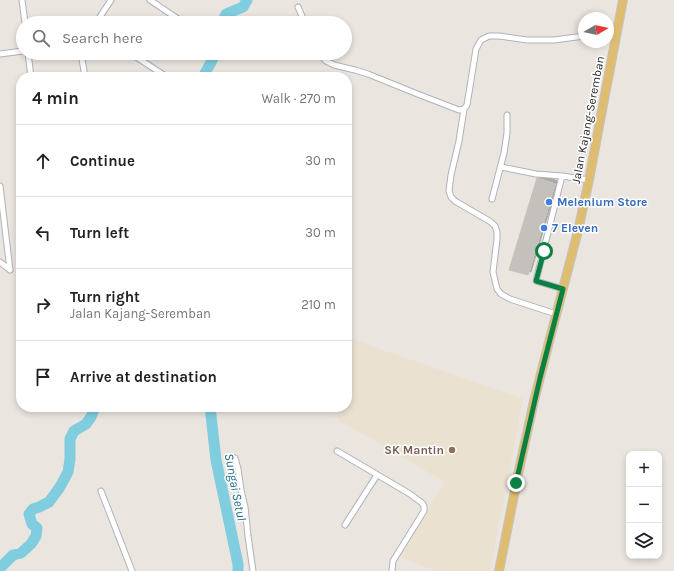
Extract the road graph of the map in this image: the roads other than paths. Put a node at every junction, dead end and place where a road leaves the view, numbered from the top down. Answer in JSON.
{"nodes":[{"id":1,"x":22,"y":0,"type":"edge"},
{"id":2,"x":111,"y":0,"type":"edge"},
{"id":3,"x":150,"y":0,"type":"edge"},
{"id":4,"x":628,"y":0,"type":"edge"},
{"id":5,"x":623,"y":4,"type":"edge"},
{"id":6,"x":298,"y":7,"type":"dead end"},
{"id":7,"x":24,"y":16,"type":"edge"},
{"id":8,"x":101,"y":16,"type":"edge"},
{"id":9,"x":174,"y":16,"type":"edge"},
{"id":10,"x":301,"y":16,"type":"edge"},
{"id":11,"x":614,"y":32,"type":"edge"},
{"id":12,"x":578,"y":37,"type":"edge"},
{"id":13,"x":610,"y":48,"type":"edge"},
{"id":14,"x":16,"y":52,"type":"edge"},
{"id":15,"x":0,"y":54,"type":"edge"},
{"id":16,"x":29,"y":60,"type":"edge"},
{"id":17,"x":82,"y":60,"type":"edge"},
{"id":18,"x":141,"y":60,"type":"edge"},
{"id":19,"x":325,"y":60,"type":"edge"},
{"id":20,"x":30,"y":72,"type":"edge"},
{"id":21,"x":83,"y":72,"type":"edge"},
{"id":22,"x":159,"y":72,"type":"edge"},
{"id":23,"x":464,"y":110,"type":"junction"},
{"id":24,"x":507,"y":115,"type":"dead end"},
{"id":25,"x":501,"y":167,"type":"junction"},
{"id":26,"x":562,"y":176,"type":"junction"},
{"id":27,"x":589,"y":180,"type":"junction"},
{"id":28,"x":0,"y":186,"type":"edge"},
{"id":29,"x":492,"y":199,"type":"dead end"},
{"id":30,"x":0,"y":262,"type":"edge"},
{"id":31,"x":563,"y":289,"type":"junction"},
{"id":32,"x":556,"y":314,"type":"junction"},
{"id":33,"x":337,"y":451,"type":"dead end"},
{"id":34,"x":235,"y":458,"type":"dead end"},
{"id":35,"x":377,"y":475,"type":"junction"},
{"id":36,"x":101,"y":491,"type":"dead end"},
{"id":37,"x":345,"y":525,"type":"dead end"},
{"id":38,"x":132,"y":571,"type":"edge"},
{"id":39,"x":253,"y":571,"type":"edge"},
{"id":40,"x":392,"y":571,"type":"edge"},
{"id":41,"x":500,"y":571,"type":"edge"}],
"edges":[{"from":1,"to":7,"type":"street"},
{"from":2,"to":8,"type":"street"},
{"from":3,"to":9,"type":"street"},
{"from":4,"to":5,"type":"main road"},
{"from":5,"to":11,"type":"main road","name":"Jalan Kajang-Seremban"},
{"from":6,"to":10,"type":"street"},
{"from":12,"to":23,"type":"street"},
{"from":13,"to":27,"type":"main road","name":"Jalan Kajang-Seremban"},
{"from":14,"to":15,"type":"street"},
{"from":16,"to":20,"type":"street"},
{"from":17,"to":21,"type":"street"},
{"from":18,"to":22,"type":"street"},
{"from":19,"to":23,"type":"street"},
{"from":23,"to":32,"type":"street"},
{"from":24,"to":25,"type":"street"},
{"from":25,"to":26,"type":"street"},
{"from":25,"to":29,"type":"street"},
{"from":26,"to":27,"type":"street"},
{"from":26,"to":31,"type":"street"},
{"from":27,"to":31,"type":"main road","name":"Jalan Kajang-Seremban"},
{"from":28,"to":30,"type":"street"},
{"from":31,"to":32,"type":"main road","name":"Jalan Kajang-Seremban"},
{"from":32,"to":41,"type":"main road","name":"Jalan Kajang-Seremban"},
{"from":33,"to":35,"type":"street"},
{"from":34,"to":39,"type":"street"},
{"from":35,"to":37,"type":"street"},
{"from":35,"to":40,"type":"street"},
{"from":36,"to":38,"type":"street"}]}
